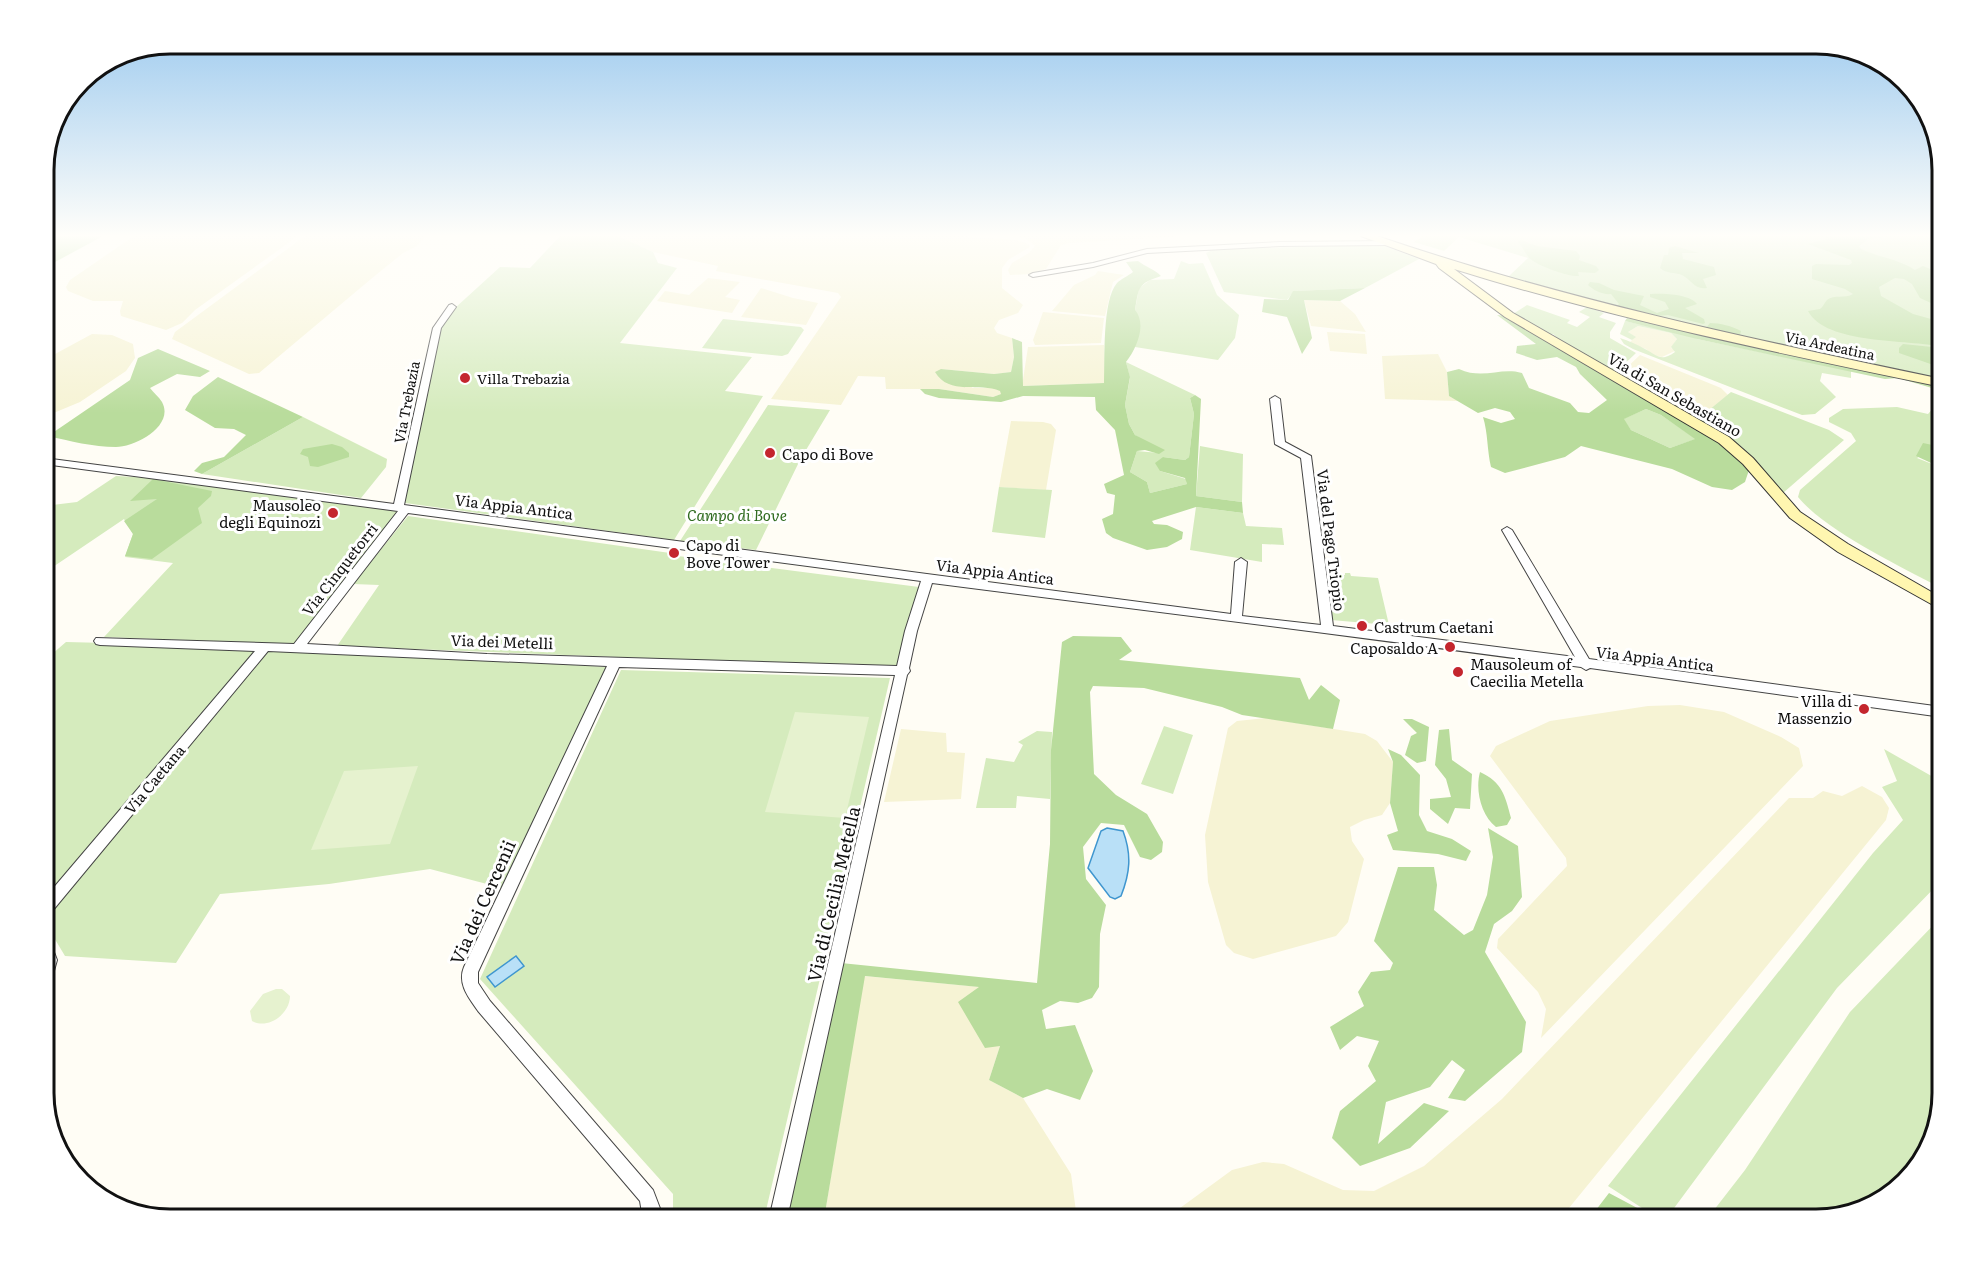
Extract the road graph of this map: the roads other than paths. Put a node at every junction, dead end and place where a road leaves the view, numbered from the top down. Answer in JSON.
{"nodes":[{"id":1,"x":1482,"y":295,"type":"edge"},
{"id":2,"x":1558,"y":295,"type":"edge"},
{"id":3,"x":452,"y":307,"type":"dead end"},
{"id":4,"x":1932,"y":381,"type":"edge"},
{"id":5,"x":1275,"y":399,"type":"dead end"},
{"id":6,"x":54,"y":462,"type":"edge"},
{"id":7,"x":402,"y":508,"type":"junction"},
{"id":8,"x":1507,"y":530,"type":"dead end"},
{"id":9,"x":1241,"y":562,"type":"dead end"},
{"id":10,"x":927,"y":579,"type":"junction"},
{"id":11,"x":1932,"y":599,"type":"edge"},
{"id":12,"x":1236,"y":619,"type":"junction"},
{"id":13,"x":1328,"y":630,"type":"junction"},
{"id":14,"x":100,"y":641,"type":"dead end"},
{"id":15,"x":266,"y":647,"type":"junction"},
{"id":16,"x":297,"y":648,"type":"junction"},
{"id":17,"x":615,"y":662,"type":"junction"},
{"id":18,"x":1586,"y":665,"type":"junction"},
{"id":19,"x":904,"y":671,"type":"junction"},
{"id":20,"x":1932,"y":711,"type":"edge"},
{"id":21,"x":54,"y":898,"type":"edge"},
{"id":22,"x":650,"y":1209,"type":"edge"},
{"id":23,"x":781,"y":1209,"type":"edge"}],
"edges":[{"from":1,"to":11,"type":"main road","name":"Via di San Sebastiano"},
{"from":2,"to":4,"type":"main road","name":"Via Ardeatina"},
{"from":3,"to":7,"type":"street","name":"Via Trebazia"},
{"from":5,"to":13,"type":"street","name":"Via del Pago Triopio"},
{"from":6,"to":7,"type":"street","name":"Via Appia Antica"},
{"from":7,"to":10,"type":"street","name":"Via Appia Antica"},
{"from":7,"to":16,"type":"street","name":"Via Cinquetorri"},
{"from":8,"to":18,"type":"street"},
{"from":9,"to":12,"type":"street"},
{"from":10,"to":12,"type":"street","name":"Via Appia Antica"},
{"from":10,"to":19,"type":"street","name":"Via di Cecilia Metella"},
{"from":12,"to":13,"type":"street","name":"Via Appia Antica"},
{"from":13,"to":18,"type":"street","name":"Via Appia Antica"},
{"from":14,"to":15,"type":"street","name":"Via dei Metelli"},
{"from":15,"to":16,"type":"street","name":"Via dei Metelli"},
{"from":15,"to":21,"type":"street","name":"Via Caetana"},
{"from":16,"to":17,"type":"street","name":"Via dei Metelli"},
{"from":17,"to":19,"type":"street","name":"Via dei Metelli"},
{"from":17,"to":22,"type":"street","name":"Via dei Cercenii"},
{"from":18,"to":20,"type":"street","name":"Via Appia Antica"},
{"from":19,"to":23,"type":"street","name":"Via di Cecilia Metella"}]}
